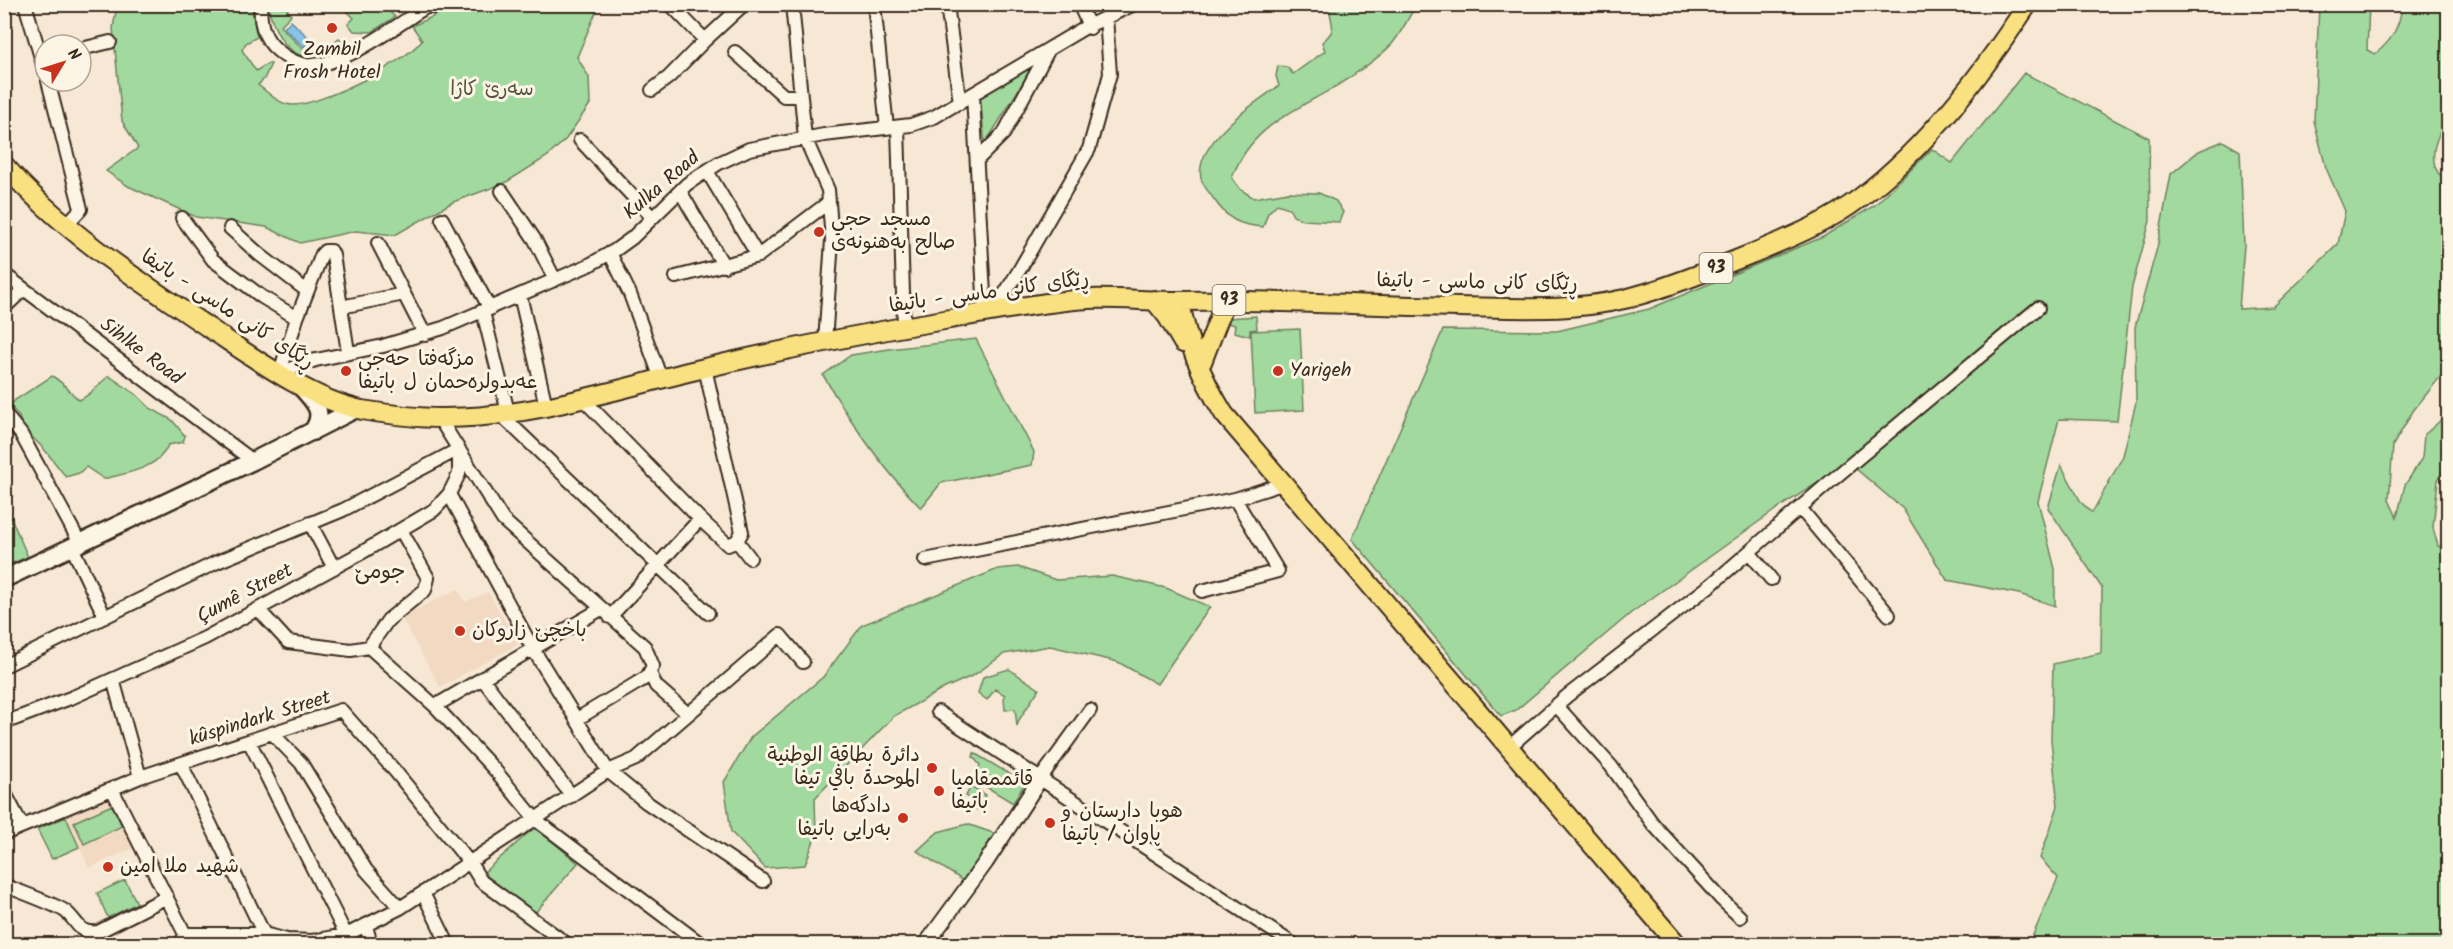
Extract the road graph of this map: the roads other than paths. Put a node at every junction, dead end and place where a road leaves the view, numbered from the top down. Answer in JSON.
{"nodes":[{"id":1,"x":25,"y":4,"type":"edge"},
{"id":2,"x":261,"y":4,"type":"edge"},
{"id":3,"x":440,"y":4,"type":"edge"},
{"id":4,"x":670,"y":4,"type":"edge"},
{"id":5,"x":744,"y":4,"type":"edge"},
{"id":6,"x":792,"y":4,"type":"edge"},
{"id":7,"x":874,"y":4,"type":"edge"},
{"id":8,"x":947,"y":4,"type":"edge"},
{"id":9,"x":1079,"y":4,"type":"edge"},
{"id":10,"x":1134,"y":4,"type":"edge"},
{"id":11,"x":2028,"y":4,"type":"edge"},
{"id":12,"x":425,"y":6,"type":"edge"},
{"id":13,"x":1106,"y":17,"type":"junction"},
{"id":14,"x":1089,"y":27,"type":"junction"},
{"id":15,"x":34,"y":33,"type":"edge"},
{"id":16,"x":705,"y":40,"type":"junction"},
{"id":17,"x":110,"y":42,"type":"dead end"},
{"id":18,"x":93,"y":46,"type":"edge"},
{"id":19,"x":1049,"y":49,"type":"junction"},
{"id":20,"x":735,"y":52,"type":"dead end"},
{"id":21,"x":652,"y":90,"type":"dead end"},
{"id":22,"x":51,"y":93,"type":"edge"},
{"id":23,"x":973,"y":95,"type":"junction"},
{"id":24,"x":801,"y":96,"type":"junction"},
{"id":25,"x":960,"y":103,"type":"junction"},
{"id":26,"x":893,"y":128,"type":"junction"},
{"id":27,"x":805,"y":138,"type":"junction"},
{"id":28,"x":580,"y":140,"type":"dead end"},
{"id":29,"x":977,"y":160,"type":"junction"},
{"id":30,"x":4,"y":165,"type":"edge"},
{"id":31,"x":707,"y":171,"type":"junction"},
{"id":32,"x":502,"y":191,"type":"dead end"},
{"id":33,"x":680,"y":191,"type":"junction"},
{"id":34,"x":829,"y":202,"type":"junction"},
{"id":35,"x":652,"y":217,"type":"junction"},
{"id":36,"x":182,"y":218,"type":"dead end"},
{"id":37,"x":442,"y":219,"type":"dead end"},
{"id":38,"x":66,"y":225,"type":"junction"},
{"id":39,"x":231,"y":228,"type":"dead end"},
{"id":40,"x":378,"y":243,"type":"dead end"},
{"id":41,"x":610,"y":253,"type":"junction"},
{"id":42,"x":758,"y":256,"type":"junction"},
{"id":43,"x":724,"y":266,"type":"junction"},
{"id":44,"x":4,"y":274,"type":"edge"},
{"id":45,"x":676,"y":277,"type":"dead end"},
{"id":46,"x":555,"y":280,"type":"junction"},
{"id":47,"x":24,"y":289,"type":"junction"},
{"id":48,"x":307,"y":291,"type":"junction"},
{"id":49,"x":404,"y":294,"type":"junction"},
{"id":50,"x":520,"y":295,"type":"junction"},
{"id":51,"x":1154,"y":300,"type":"junction"},
{"id":52,"x":1185,"y":300,"type":"junction"},
{"id":53,"x":1226,"y":300,"type":"junction"},
{"id":54,"x":341,"y":307,"type":"junction"},
{"id":55,"x":4,"y":308,"type":"edge"},
{"id":56,"x":2038,"y":308,"type":"dead end"},
{"id":57,"x":486,"y":310,"type":"junction"},
{"id":58,"x":990,"y":312,"type":"junction"},
{"id":59,"x":297,"y":318,"type":"junction"},
{"id":60,"x":904,"y":327,"type":"junction"},
{"id":61,"x":425,"y":335,"type":"junction"},
{"id":62,"x":825,"y":342,"type":"junction"},
{"id":63,"x":348,"y":352,"type":"junction"},
{"id":64,"x":1201,"y":365,"type":"junction"},
{"id":65,"x":705,"y":368,"type":"junction"},
{"id":66,"x":287,"y":378,"type":"junction"},
{"id":67,"x":661,"y":379,"type":"junction"},
{"id":68,"x":581,"y":398,"type":"junction"},
{"id":69,"x":546,"y":406,"type":"junction"},
{"id":70,"x":356,"y":409,"type":"junction"},
{"id":71,"x":4,"y":413,"type":"edge"},
{"id":72,"x":504,"y":413,"type":"junction"},
{"id":73,"x":439,"y":418,"type":"junction"},
{"id":74,"x":312,"y":432,"type":"junction"},
{"id":75,"x":459,"y":449,"type":"junction"},
{"id":76,"x":253,"y":461,"type":"junction"},
{"id":77,"x":1282,"y":484,"type":"junction"},
{"id":78,"x":449,"y":494,"type":"junction"},
{"id":79,"x":1235,"y":499,"type":"junction"},
{"id":80,"x":1800,"y":507,"type":"junction"},
{"id":81,"x":699,"y":519,"type":"junction"},
{"id":82,"x":310,"y":523,"type":"junction"},
{"id":83,"x":401,"y":530,"type":"junction"},
{"id":84,"x":737,"y":542,"type":"junction"},
{"id":85,"x":76,"y":545,"type":"junction"},
{"id":86,"x":1749,"y":552,"type":"junction"},
{"id":87,"x":750,"y":558,"type":"dead end"},
{"id":88,"x":925,"y":560,"type":"dead end"},
{"id":89,"x":657,"y":563,"type":"junction"},
{"id":90,"x":334,"y":568,"type":"junction"},
{"id":91,"x":4,"y":579,"type":"edge"},
{"id":92,"x":1771,"y":579,"type":"dead end"},
{"id":93,"x":1202,"y":591,"type":"dead end"},
{"id":94,"x":258,"y":609,"type":"junction"},
{"id":95,"x":605,"y":613,"type":"junction"},
{"id":96,"x":708,"y":613,"type":"dead end"},
{"id":97,"x":1889,"y":615,"type":"dead end"},
{"id":98,"x":105,"y":617,"type":"junction"},
{"id":99,"x":369,"y":647,"type":"junction"},
{"id":100,"x":533,"y":649,"type":"junction"},
{"id":101,"x":803,"y":662,"type":"dead end"},
{"id":102,"x":4,"y":666,"type":"edge"},
{"id":103,"x":650,"y":673,"type":"junction"},
{"id":104,"x":482,"y":678,"type":"junction"},
{"id":105,"x":113,"y":679,"type":"junction"},
{"id":106,"x":1556,"y":705,"type":"junction"},
{"id":107,"x":435,"y":706,"type":"junction"},
{"id":108,"x":1090,"y":710,"type":"dead end"},
{"id":109,"x":938,"y":712,"type":"dead end"},
{"id":110,"x":688,"y":714,"type":"junction"},
{"id":111,"x":577,"y":719,"type":"junction"},
{"id":112,"x":4,"y":723,"type":"edge"},
{"id":113,"x":272,"y":733,"type":"junction"},
{"id":114,"x":249,"y":741,"type":"junction"},
{"id":115,"x":1508,"y":748,"type":"junction"},
{"id":116,"x":181,"y":764,"type":"junction"},
{"id":117,"x":608,"y":771,"type":"junction"},
{"id":118,"x":140,"y":777,"type":"junction"},
{"id":119,"x":1040,"y":779,"type":"junction"},
{"id":120,"x":112,"y":789,"type":"junction"},
{"id":121,"x":4,"y":791,"type":"edge"},
{"id":122,"x":572,"y":796,"type":"junction"},
{"id":123,"x":536,"y":820,"type":"junction"},
{"id":124,"x":22,"y":826,"type":"junction"},
{"id":125,"x":4,"y":834,"type":"edge"},
{"id":126,"x":470,"y":863,"type":"junction"},
{"id":127,"x":763,"y":881,"type":"dead end"},
{"id":128,"x":4,"y":885,"type":"edge"},
{"id":129,"x":423,"y":893,"type":"junction"},
{"id":130,"x":167,"y":897,"type":"junction"},
{"id":131,"x":400,"y":908,"type":"junction"},
{"id":132,"x":1740,"y":916,"type":"dead end"},
{"id":133,"x":366,"y":926,"type":"junction"},
{"id":134,"x":264,"y":934,"type":"junction"},
{"id":135,"x":346,"y":935,"type":"junction"},
{"id":136,"x":1664,"y":937,"type":"edge"},
{"id":137,"x":186,"y":941,"type":"edge"},
{"id":138,"x":288,"y":942,"type":"edge"},
{"id":139,"x":370,"y":945,"type":"edge"},
{"id":140,"x":448,"y":945,"type":"edge"},
{"id":141,"x":567,"y":945,"type":"edge"},
{"id":142,"x":701,"y":945,"type":"edge"},
{"id":143,"x":926,"y":945,"type":"edge"},
{"id":144,"x":1293,"y":945,"type":"edge"},
{"id":145,"x":1677,"y":945,"type":"edge"}],
"edges":[{"from":1,"to":15,"type":"street"},
{"from":2,"to":12,"type":"street"},
{"from":3,"to":12,"type":"street"},
{"from":4,"to":16,"type":"street"},
{"from":5,"to":16,"type":"street"},
{"from":6,"to":24,"type":"street"},
{"from":7,"to":26,"type":"street"},
{"from":8,"to":25,"type":"street"},
{"from":9,"to":14,"type":"street"},
{"from":10,"to":13,"type":"street","name":"Kulka Road"},
{"from":11,"to":53,"type":"main road","name":"ڕێگای کانی ماسی - باتيفا","number":"93"},
{"from":13,"to":14,"type":"street","name":"Kulka Road"},
{"from":13,"to":58,"type":"street"},
{"from":14,"to":19,"type":"street","name":"Kulka Road"},
{"from":16,"to":21,"type":"street"},
{"from":17,"to":18,"type":"street"},
{"from":19,"to":23,"type":"street","name":"Kulka Road"},
{"from":19,"to":29,"type":"street"},
{"from":20,"to":24,"type":"street"},
{"from":22,"to":38,"type":"street"},
{"from":23,"to":25,"type":"street","name":"Kulka Road"},
{"from":23,"to":29,"type":"street"},
{"from":24,"to":27,"type":"street"},
{"from":25,"to":26,"type":"street","name":"Kulka Road"},
{"from":26,"to":27,"type":"street","name":"Kulka Road"},
{"from":26,"to":60,"type":"street"},
{"from":27,"to":31,"type":"street","name":"Kulka Road"},
{"from":27,"to":34,"type":"street"},
{"from":28,"to":35,"type":"street"},
{"from":29,"to":58,"type":"street"},
{"from":30,"to":38,"type":"main road","name":"ڕێگای کانی ماسی - باتيفا","number":"93"},
{"from":31,"to":33,"type":"street","name":"Kulka Road"},
{"from":31,"to":42,"type":"street"},
{"from":32,"to":46,"type":"street"},
{"from":33,"to":35,"type":"street","name":"Kulka Road"},
{"from":33,"to":43,"type":"street"},
{"from":34,"to":42,"type":"street"},
{"from":34,"to":62,"type":"street"},
{"from":35,"to":41,"type":"street","name":"Kulka Road"},
{"from":36,"to":59,"type":"street"},
{"from":37,"to":57,"type":"street"},
{"from":38,"to":66,"type":"main road","name":"ڕێگای کانی ماسی - باتيفا","number":"93"},
{"from":39,"to":48,"type":"street"},
{"from":40,"to":49,"type":"street"},
{"from":41,"to":46,"type":"street","name":"Kulka Road"},
{"from":41,"to":67,"type":"street"},
{"from":42,"to":43,"type":"street"},
{"from":43,"to":45,"type":"street"},
{"from":44,"to":47,"type":"street","name":"Sihlke Road"},
{"from":46,"to":50,"type":"street","name":"Kulka Road"},
{"from":47,"to":55,"type":"street"},
{"from":47,"to":76,"type":"street","name":"Sihlke Road"},
{"from":48,"to":54,"type":"street"},
{"from":48,"to":59,"type":"street"},
{"from":49,"to":54,"type":"street"},
{"from":49,"to":61,"type":"street"},
{"from":50,"to":57,"type":"street","name":"Kulka Road"},
{"from":50,"to":69,"type":"street"},
{"from":51,"to":52,"type":"main road","name":"ڕێگای کانی ماسی - باتيفا","number":"93"},
{"from":51,"to":58,"type":"main road","name":"ڕێگای کانی ماسی - باتيفا","number":"93"},
{"from":51,"to":64,"type":"main road"},
{"from":52,"to":53,"type":"main road","name":"ڕێگای کانی ماسی - باتيفا","number":"93"},
{"from":52,"to":64,"type":"main road"},
{"from":53,"to":64,"type":"main road"},
{"from":54,"to":63,"type":"street"},
{"from":56,"to":80,"type":"street"},
{"from":57,"to":61,"type":"street","name":"Kulka Road"},
{"from":57,"to":72,"type":"street"},
{"from":58,"to":60,"type":"main road","name":"ڕێگای کانی ماسی - باتيفا","number":"93"},
{"from":59,"to":66,"type":"street"},
{"from":60,"to":62,"type":"main road","name":"ڕێگای کانی ماسی - باتيفا","number":"93"},
{"from":61,"to":63,"type":"street","name":"Kulka Road"},
{"from":62,"to":65,"type":"main road","name":"ڕێگای کانی ماسی - باتيفا","number":"93"},
{"from":63,"to":66,"type":"street","name":"Kulka Road"},
{"from":64,"to":77,"type":"main road"},
{"from":65,"to":67,"type":"main road","name":"ڕێگای کانی ماسی - باتيفا","number":"93"},
{"from":65,"to":84,"type":"street"},
{"from":66,"to":70,"type":"main road","name":"ڕێگای کانی ماسی - باتيفا","number":"93"},
{"from":66,"to":74,"type":"main road"},
{"from":67,"to":68,"type":"main road","name":"ڕێگای کانی ماسی - باتيفا","number":"93"},
{"from":68,"to":69,"type":"main road","name":"ڕێگای کانی ماسی - باتيفا","number":"93"},
{"from":68,"to":81,"type":"street"},
{"from":69,"to":72,"type":"main road","name":"ڕێگای کانی ماسی - باتيفا","number":"93"},
{"from":70,"to":73,"type":"main road","name":"ڕێگای کانی ماسی - باتيفا","number":"93"},
{"from":70,"to":74,"type":"main road"},
{"from":71,"to":85,"type":"street"},
{"from":72,"to":73,"type":"main road","name":"ڕێگای کانی ماسی - باتيفا","number":"93"},
{"from":72,"to":89,"type":"street"},
{"from":73,"to":75,"type":"street"},
{"from":74,"to":76,"type":"main road"},
{"from":75,"to":78,"type":"street","name":"Çumê Street"},
{"from":75,"to":82,"type":"street"},
{"from":75,"to":95,"type":"street"},
{"from":76,"to":85,"type":"main road"},
{"from":77,"to":79,"type":"street"},
{"from":77,"to":115,"type":"main road"},
{"from":78,"to":83,"type":"street","name":"Çumê Street"},
{"from":78,"to":100,"type":"street"},
{"from":79,"to":88,"type":"street"},
{"from":79,"to":93,"type":"street"},
{"from":80,"to":86,"type":"street"},
{"from":80,"to":97,"type":"street"},
{"from":81,"to":84,"type":"street"},
{"from":81,"to":89,"type":"street"},
{"from":82,"to":90,"type":"street"},
{"from":82,"to":98,"type":"street"},
{"from":83,"to":90,"type":"street","name":"Çumê Street"},
{"from":83,"to":99,"type":"street"},
{"from":84,"to":87,"type":"street"},
{"from":85,"to":91,"type":"main road"},
{"from":85,"to":98,"type":"street"},
{"from":86,"to":92,"type":"street"},
{"from":86,"to":106,"type":"street"},
{"from":89,"to":95,"type":"street"},
{"from":89,"to":96,"type":"street"},
{"from":90,"to":94,"type":"street","name":"Çumê Street"},
{"from":94,"to":99,"type":"street"},
{"from":94,"to":105,"type":"street","name":"Çumê Street"},
{"from":95,"to":100,"type":"street"},
{"from":95,"to":103,"type":"street"},
{"from":98,"to":102,"type":"street"},
{"from":99,"to":107,"type":"street"},
{"from":100,"to":104,"type":"street"},
{"from":100,"to":111,"type":"street"},
{"from":101,"to":110,"type":"street"},
{"from":103,"to":110,"type":"street"},
{"from":103,"to":111,"type":"street"},
{"from":104,"to":107,"type":"street"},
{"from":104,"to":122,"type":"street"},
{"from":105,"to":112,"type":"street","name":"Çumê Street"},
{"from":105,"to":118,"type":"street"},
{"from":106,"to":115,"type":"street"},
{"from":106,"to":132,"type":"street"},
{"from":107,"to":123,"type":"street"},
{"from":108,"to":119,"type":"street"},
{"from":109,"to":119,"type":"street"},
{"from":110,"to":117,"type":"street"},
{"from":111,"to":117,"type":"street"},
{"from":113,"to":114,"type":"street","name":"kûspindark Street"},
{"from":113,"to":126,"type":"street","name":"kûspindark Street"},
{"from":113,"to":131,"type":"street"},
{"from":114,"to":116,"type":"street","name":"kûspindark Street"},
{"from":114,"to":135,"type":"street"},
{"from":115,"to":136,"type":"main road"},
{"from":116,"to":118,"type":"street","name":"kûspindark Street"},
{"from":116,"to":134,"type":"street"},
{"from":117,"to":122,"type":"street"},
{"from":117,"to":127,"type":"street"},
{"from":118,"to":120,"type":"street","name":"kûspindark Street"},
{"from":119,"to":143,"type":"street"},
{"from":119,"to":144,"type":"street"},
{"from":120,"to":124,"type":"street","name":"kûspindark Street"},
{"from":120,"to":130,"type":"street"},
{"from":121,"to":124,"type":"street"},
{"from":122,"to":123,"type":"street"},
{"from":123,"to":126,"type":"street"},
{"from":123,"to":142,"type":"street"},
{"from":124,"to":125,"type":"street","name":"kûspindark Street"},
{"from":126,"to":129,"type":"street"},
{"from":126,"to":141,"type":"street"},
{"from":128,"to":130,"type":"street"},
{"from":129,"to":131,"type":"street"},
{"from":129,"to":140,"type":"street"},
{"from":130,"to":137,"type":"street"},
{"from":131,"to":133,"type":"street"},
{"from":133,"to":135,"type":"street"},
{"from":133,"to":139,"type":"street"},
{"from":134,"to":137,"type":"street"},
{"from":134,"to":138,"type":"street"},
{"from":135,"to":138,"type":"street"},
{"from":136,"to":145,"type":"main road"}]}
